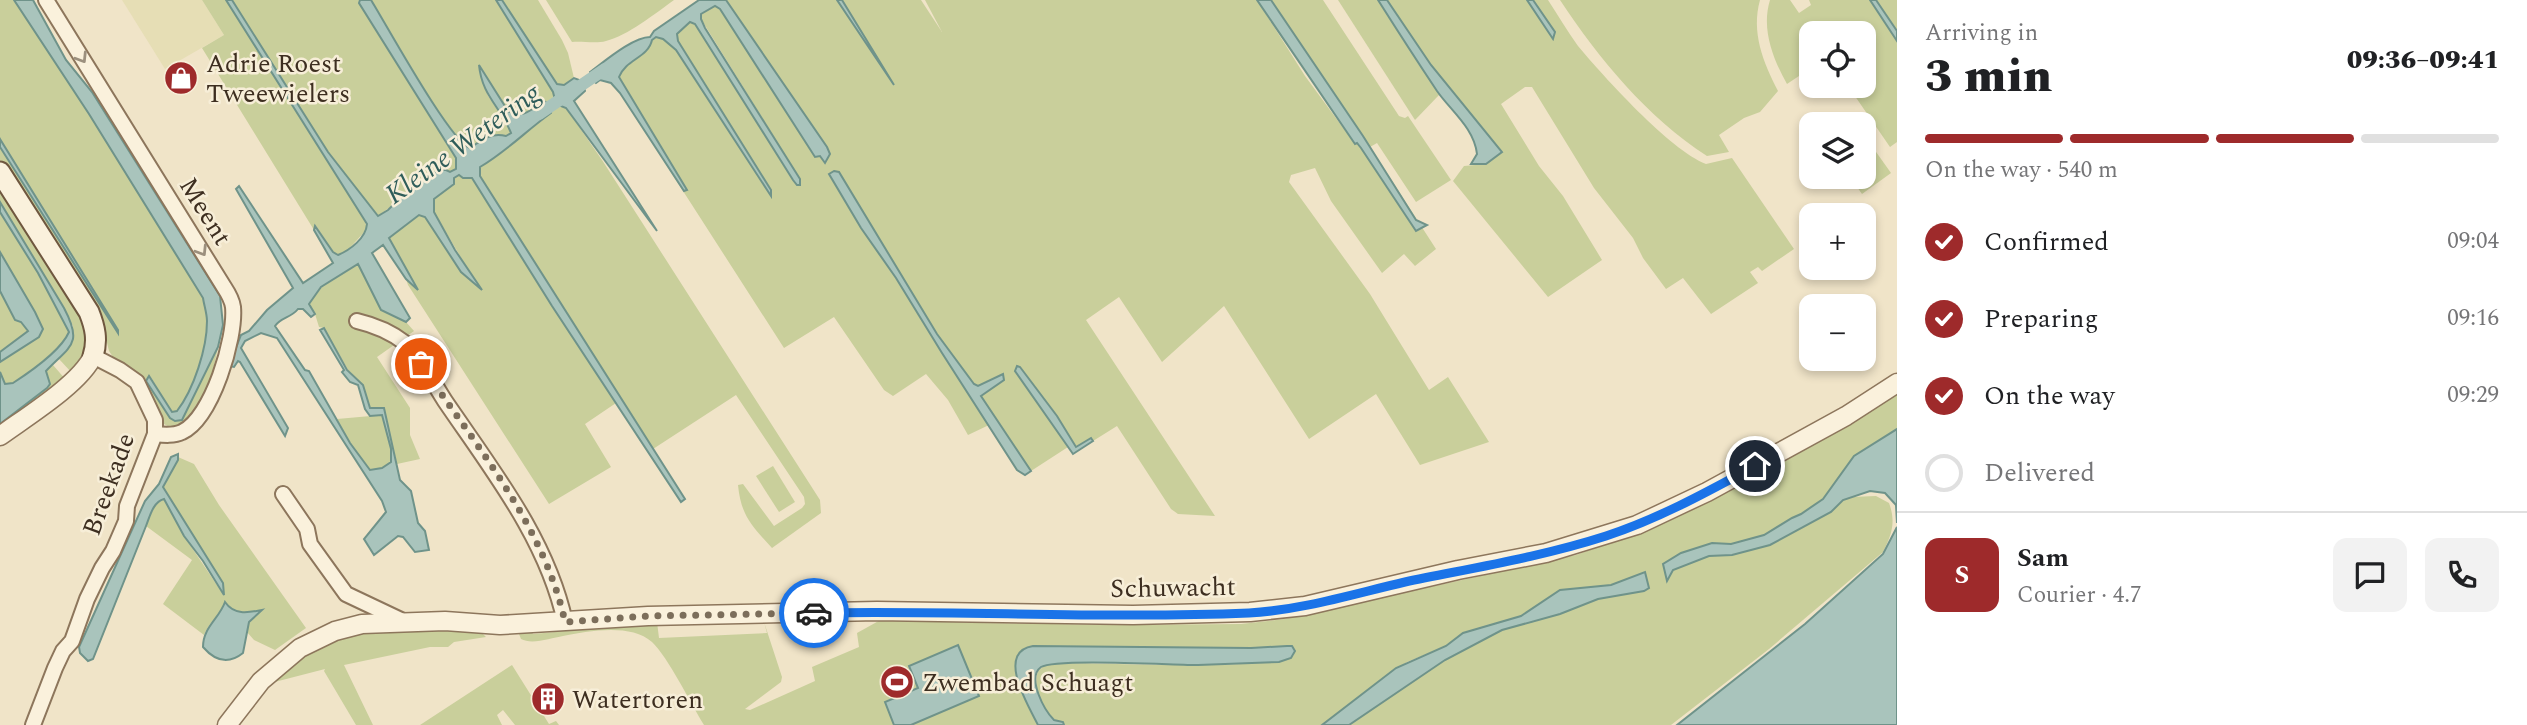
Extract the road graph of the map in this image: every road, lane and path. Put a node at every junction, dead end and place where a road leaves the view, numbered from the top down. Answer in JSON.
{"nodes":[{"id":1,"x":46,"y":0,"type":"edge"},
{"id":2,"x":0,"y":172,"type":"edge"},
{"id":3,"x":357,"y":321,"type":"dead end"},
{"id":4,"x":93,"y":356,"type":"junction"},
{"id":5,"x":1897,"y":383,"type":"edge"},
{"id":6,"x":155,"y":434,"type":"junction"},
{"id":7,"x":0,"y":436,"type":"edge"},
{"id":8,"x":283,"y":494,"type":"dead end"},
{"id":9,"x":403,"y":621,"type":"junction"},
{"id":10,"x":565,"y":622,"type":"junction"},
{"id":11,"x":33,"y":725,"type":"edge"},
{"id":12,"x":227,"y":725,"type":"edge"}],
"edges":[{"from":1,"to":6,"type":"street","name":"Meent","one_way":true},
{"from":2,"to":4,"type":"main road"},
{"from":3,"to":10,"type":"street"},
{"from":4,"to":6,"type":"street","name":"Breekade"},
{"from":4,"to":7,"type":"street"},
{"from":5,"to":10,"type":"street","name":"Schuwacht"},
{"from":6,"to":11,"type":"street","name":"Breekade"},
{"from":8,"to":9,"type":"street","name":"Schuwacht"},
{"from":9,"to":10,"type":"street","name":"Schuwacht"},
{"from":9,"to":12,"type":"street","name":"Schuwacht"}]}
